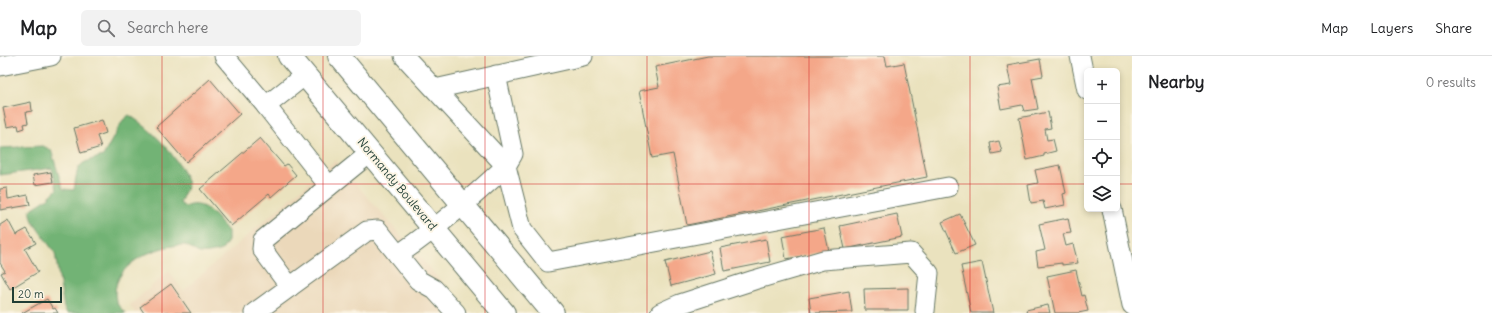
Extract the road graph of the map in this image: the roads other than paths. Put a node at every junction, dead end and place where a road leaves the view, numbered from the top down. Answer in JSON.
{"nodes":[{"id":1,"x":51,"y":56,"type":"edge"},
{"id":2,"x":224,"y":56,"type":"edge"},
{"id":3,"x":289,"y":56,"type":"edge"},
{"id":4,"x":338,"y":56,"type":"edge"},
{"id":5,"x":404,"y":56,"type":"edge"},
{"id":6,"x":583,"y":56,"type":"edge"},
{"id":7,"x":1080,"y":56,"type":"edge"},
{"id":8,"x":516,"y":63,"type":"edge"},
{"id":9,"x":0,"y":66,"type":"edge"},
{"id":10,"x":305,"y":75,"type":"junction"},
{"id":11,"x":496,"y":75,"type":"junction"},
{"id":12,"x":1084,"y":75,"type":"edge"},
{"id":13,"x":435,"y":89,"type":"junction"},
{"id":14,"x":266,"y":106,"type":"junction"},
{"id":15,"x":370,"y":153,"type":"junction"},
{"id":16,"x":506,"y":166,"type":"junction"},
{"id":17,"x":329,"y":186,"type":"junction"},
{"id":18,"x":948,"y":188,"type":"dead end"},
{"id":19,"x":464,"y":206,"type":"junction"},
{"id":20,"x":1113,"y":212,"type":"edge"},
{"id":21,"x":435,"y":230,"type":"junction"},
{"id":22,"x":398,"y":255,"type":"junction"},
{"id":23,"x":290,"y":287,"type":"junction"},
{"id":24,"x":1132,"y":305,"type":"edge"},
{"id":25,"x":925,"y":311,"type":"dead end"},
{"id":26,"x":254,"y":313,"type":"edge"},
{"id":27,"x":456,"y":313,"type":"edge"},
{"id":28,"x":504,"y":313,"type":"edge"},
{"id":29,"x":553,"y":313,"type":"edge"},
{"id":30,"x":660,"y":313,"type":"edge"}],
"edges":[{"from":1,"to":9,"type":"street"},
{"from":2,"to":14,"type":"street"},
{"from":3,"to":10,"type":"main road","name":"Normandy Boulevard"},
{"from":4,"to":19,"type":"main road"},
{"from":5,"to":13,"type":"street"},
{"from":6,"to":8,"type":"street"},
{"from":7,"to":12,"type":"street"},
{"from":8,"to":11,"type":"street"},
{"from":10,"to":14,"type":"street"},
{"from":10,"to":15,"type":"main road","name":"Normandy Boulevard"},
{"from":11,"to":13,"type":"street"},
{"from":11,"to":16,"type":"street"},
{"from":13,"to":16,"type":"street"},
{"from":14,"to":17,"type":"street"},
{"from":15,"to":17,"type":"street"},
{"from":15,"to":21,"type":"main road","name":"Normandy Boulevard"},
{"from":16,"to":18,"type":"street"},
{"from":16,"to":19,"type":"street"},
{"from":17,"to":23,"type":"street"},
{"from":19,"to":21,"type":"street"},
{"from":19,"to":29,"type":"main road"},
{"from":20,"to":24,"type":"street"},
{"from":21,"to":22,"type":"street"},
{"from":21,"to":28,"type":"main road","name":"Normandy Boulevard"},
{"from":22,"to":23,"type":"street"},
{"from":22,"to":27,"type":"street"},
{"from":23,"to":26,"type":"street"},
{"from":25,"to":30,"type":"street"}]}
